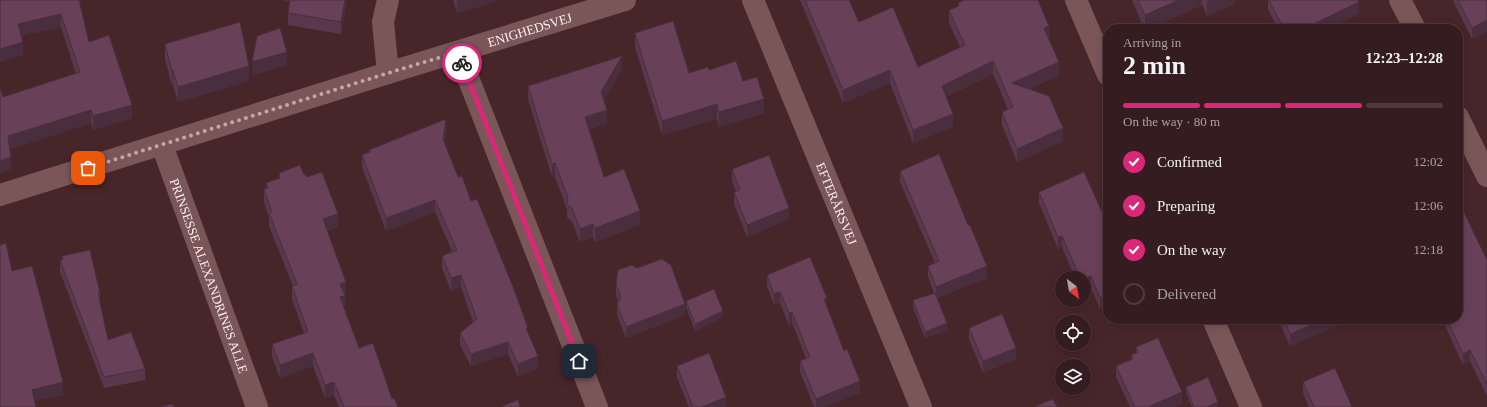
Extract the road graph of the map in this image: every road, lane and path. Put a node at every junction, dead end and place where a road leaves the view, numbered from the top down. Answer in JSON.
{"nodes":[{"id":1,"x":388,"y":0,"type":"edge"},
{"id":2,"x":625,"y":0,"type":"edge"},
{"id":3,"x":753,"y":0,"type":"edge"},
{"id":4,"x":1076,"y":0,"type":"edge"},
{"id":5,"x":1400,"y":0,"type":"edge"},
{"id":6,"x":1412,"y":24,"type":"edge"},
{"id":7,"x":458,"y":52,"type":"junction"},
{"id":8,"x":1103,"y":63,"type":"edge"},
{"id":9,"x":388,"y":73,"type":"junction"},
{"id":10,"x":1463,"y":127,"type":"edge"},
{"id":11,"x":162,"y":145,"type":"junction"},
{"id":12,"x":1487,"y":176,"type":"edge"},
{"id":13,"x":0,"y":195,"type":"edge"},
{"id":14,"x":1215,"y":324,"type":"edge"},
{"id":15,"x":257,"y":407,"type":"edge"},
{"id":16,"x":597,"y":407,"type":"edge"},
{"id":17,"x":921,"y":407,"type":"edge"},
{"id":18,"x":1251,"y":407,"type":"edge"}],
"edges":[{"from":1,"to":9,"type":"street"},
{"from":2,"to":7,"type":"street","name":"ENIGHEDSVEJ"},
{"from":3,"to":17,"type":"street","name":"EFTERÅRSVEJ"},
{"from":4,"to":8,"type":"street"},
{"from":5,"to":6,"type":"street"},
{"from":7,"to":9,"type":"street","name":"ENIGHEDSVEJ"},
{"from":7,"to":16,"type":"street"},
{"from":9,"to":11,"type":"street","name":"ENIGHEDSVEJ"},
{"from":10,"to":12,"type":"street"},
{"from":11,"to":13,"type":"street","name":"ENIGHEDSVEJ"},
{"from":11,"to":15,"type":"street","name":"PRINSESSE ALEXANDRINES ALLE"},
{"from":14,"to":18,"type":"street"}]}
